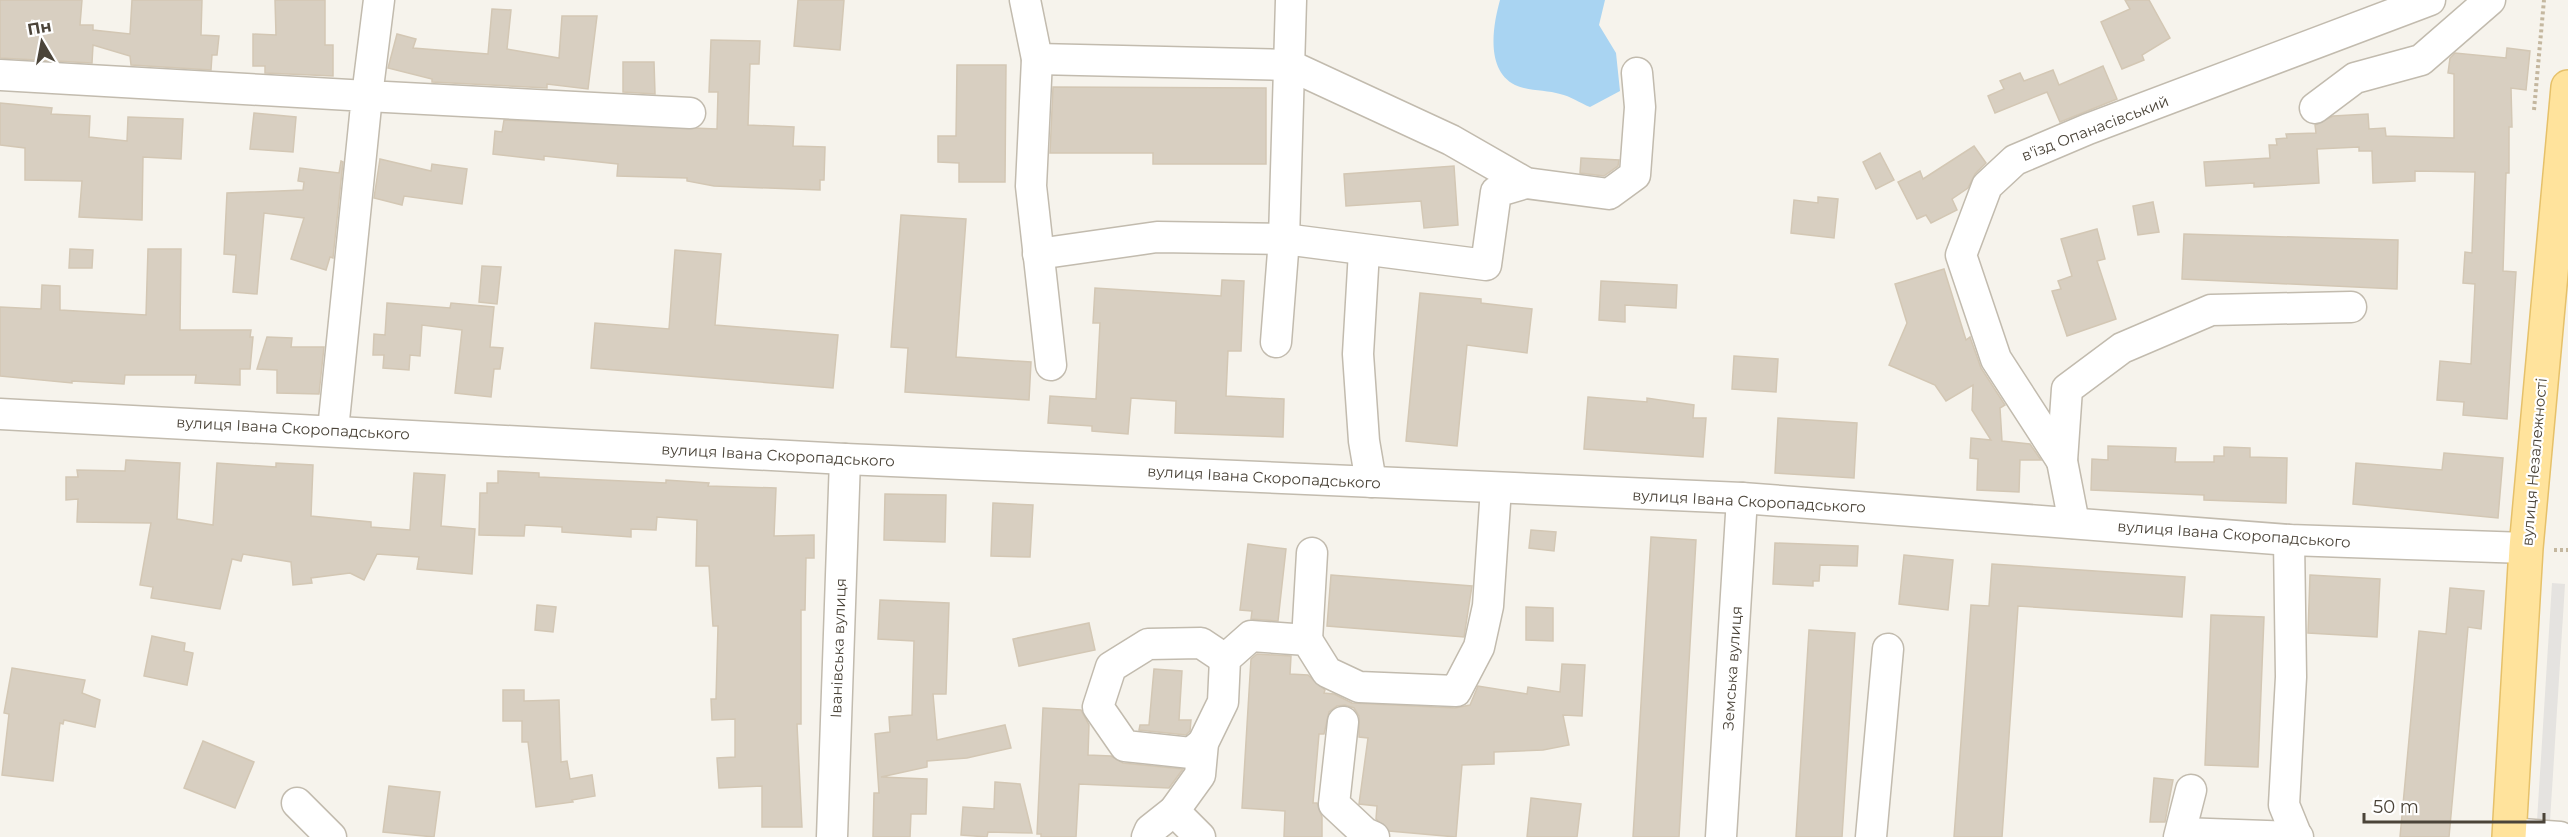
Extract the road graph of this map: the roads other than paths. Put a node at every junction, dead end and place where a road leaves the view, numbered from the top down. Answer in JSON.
{"nodes":[{"id":1,"x":379,"y":0,"type":"edge"},
{"id":2,"x":1025,"y":0,"type":"edge"},
{"id":3,"x":1291,"y":0,"type":"edge"},
{"id":4,"x":2430,"y":0,"type":"edge"},
{"id":5,"x":2490,"y":0,"type":"edge"},
{"id":6,"x":1037,"y":59,"type":"junction"},
{"id":7,"x":1289,"y":65,"type":"junction"},
{"id":8,"x":1637,"y":73,"type":"dead end"},
{"id":9,"x":0,"y":75,"type":"edge"},
{"id":10,"x":2568,"y":87,"type":"edge"},
{"id":11,"x":367,"y":96,"type":"junction"},
{"id":12,"x":2316,"y":108,"type":"dead end"},
{"id":13,"x":690,"y":113,"type":"dead end"},
{"id":14,"x":1526,"y":183,"type":"junction"},
{"id":15,"x":1284,"y":239,"type":"junction"},
{"id":16,"x":1364,"y":251,"type":"junction"},
{"id":17,"x":1038,"y":254,"type":"junction"},
{"id":18,"x":2350,"y":307,"type":"dead end"},
{"id":19,"x":1276,"y":342,"type":"dead end"},
{"id":20,"x":1051,"y":365,"type":"dead end"},
{"id":21,"x":0,"y":414,"type":"edge"},
{"id":22,"x":333,"y":430,"type":"junction"},
{"id":23,"x":845,"y":459,"type":"junction"},
{"id":24,"x":2062,"y":461,"type":"junction"},
{"id":25,"x":1371,"y":482,"type":"junction"},
{"id":26,"x":1496,"y":488,"type":"junction"},
{"id":27,"x":1742,"y":498,"type":"junction"},
{"id":28,"x":2074,"y":523,"type":"junction"},
{"id":29,"x":2289,"y":540,"type":"junction"},
{"id":30,"x":2526,"y":548,"type":"junction"},
{"id":31,"x":1312,"y":553,"type":"dead end"},
{"id":32,"x":1307,"y":640,"type":"junction"},
{"id":33,"x":1888,"y":649,"type":"dead end"},
{"id":34,"x":1225,"y":659,"type":"junction"},
{"id":35,"x":1343,"y":722,"type":"dead end"},
{"id":36,"x":1203,"y":743,"type":"junction"},
{"id":37,"x":2191,"y":790,"type":"dead end"},
{"id":38,"x":297,"y":803,"type":"dead end"},
{"id":39,"x":1174,"y":811,"type":"junction"},
{"id":40,"x":2180,"y":835,"type":"edge"},
{"id":41,"x":2509,"y":835,"type":"edge"},
{"id":42,"x":331,"y":837,"type":"edge"},
{"id":43,"x":832,"y":837,"type":"edge"},
{"id":44,"x":1147,"y":837,"type":"edge"},
{"id":45,"x":1200,"y":837,"type":"edge"},
{"id":46,"x":1374,"y":837,"type":"edge"},
{"id":47,"x":1721,"y":837,"type":"edge"},
{"id":48,"x":1871,"y":837,"type":"edge"},
{"id":49,"x":2297,"y":837,"type":"edge"},
{"id":50,"x":2560,"y":837,"type":"edge"}],
"edges":[{"from":1,"to":11,"type":"street"},
{"from":2,"to":6,"type":"street"},
{"from":3,"to":7,"type":"street"},
{"from":4,"to":24,"type":"street","name":"в'їзд Опанасівський"},
{"from":5,"to":12,"type":"street"},
{"from":6,"to":7,"type":"street"},
{"from":6,"to":17,"type":"street"},
{"from":7,"to":14,"type":"street"},
{"from":7,"to":15,"type":"street"},
{"from":8,"to":14,"type":"street"},
{"from":9,"to":11,"type":"street"},
{"from":10,"to":30,"type":"main road","name":"вулиця Незалежності"},
{"from":11,"to":13,"type":"street"},
{"from":11,"to":22,"type":"street"},
{"from":14,"to":16,"type":"street"},
{"from":15,"to":16,"type":"street"},
{"from":15,"to":17,"type":"street"},
{"from":15,"to":19,"type":"street"},
{"from":16,"to":25,"type":"street"},
{"from":17,"to":20,"type":"street"},
{"from":18,"to":24,"type":"street"},
{"from":21,"to":22,"type":"street","name":"вулиця Івана Скоропадського"},
{"from":22,"to":23,"type":"street","name":"вулиця Івана Скоропадського"},
{"from":23,"to":25,"type":"street","name":"вулиця Івана Скоропадського"},
{"from":23,"to":43,"type":"street","name":"Іванівська вулиця"},
{"from":24,"to":28,"type":"street"},
{"from":25,"to":26,"type":"street","name":"вулиця Івана Скоропадського"},
{"from":26,"to":27,"type":"street","name":"вулиця Івана Скоропадського"},
{"from":26,"to":32,"type":"street"},
{"from":27,"to":28,"type":"street","name":"вулиця Івана Скоропадського"},
{"from":27,"to":47,"type":"street","name":"Земська вулиця"},
{"from":28,"to":29,"type":"street","name":"вулиця Івана Скоропадського"},
{"from":29,"to":30,"type":"street","name":"вулиця Івана Скоропадського"},
{"from":29,"to":49,"type":"street"},
{"from":30,"to":41,"type":"main road","name":"вулиця Незалежності"},
{"from":31,"to":32,"type":"street"},
{"from":32,"to":34,"type":"street"},
{"from":33,"to":48,"type":"street"},
{"from":34,"to":36,"type":"street"},
{"from":34,"to":36,"type":"street"},
{"from":35,"to":46,"type":"street"},
{"from":36,"to":39,"type":"street"},
{"from":37,"to":40,"type":"street"},
{"from":38,"to":42,"type":"street"},
{"from":39,"to":44,"type":"street"},
{"from":39,"to":45,"type":"street"},
{"from":40,"to":49,"type":"street"},
{"from":41,"to":50,"type":"street"}]}
